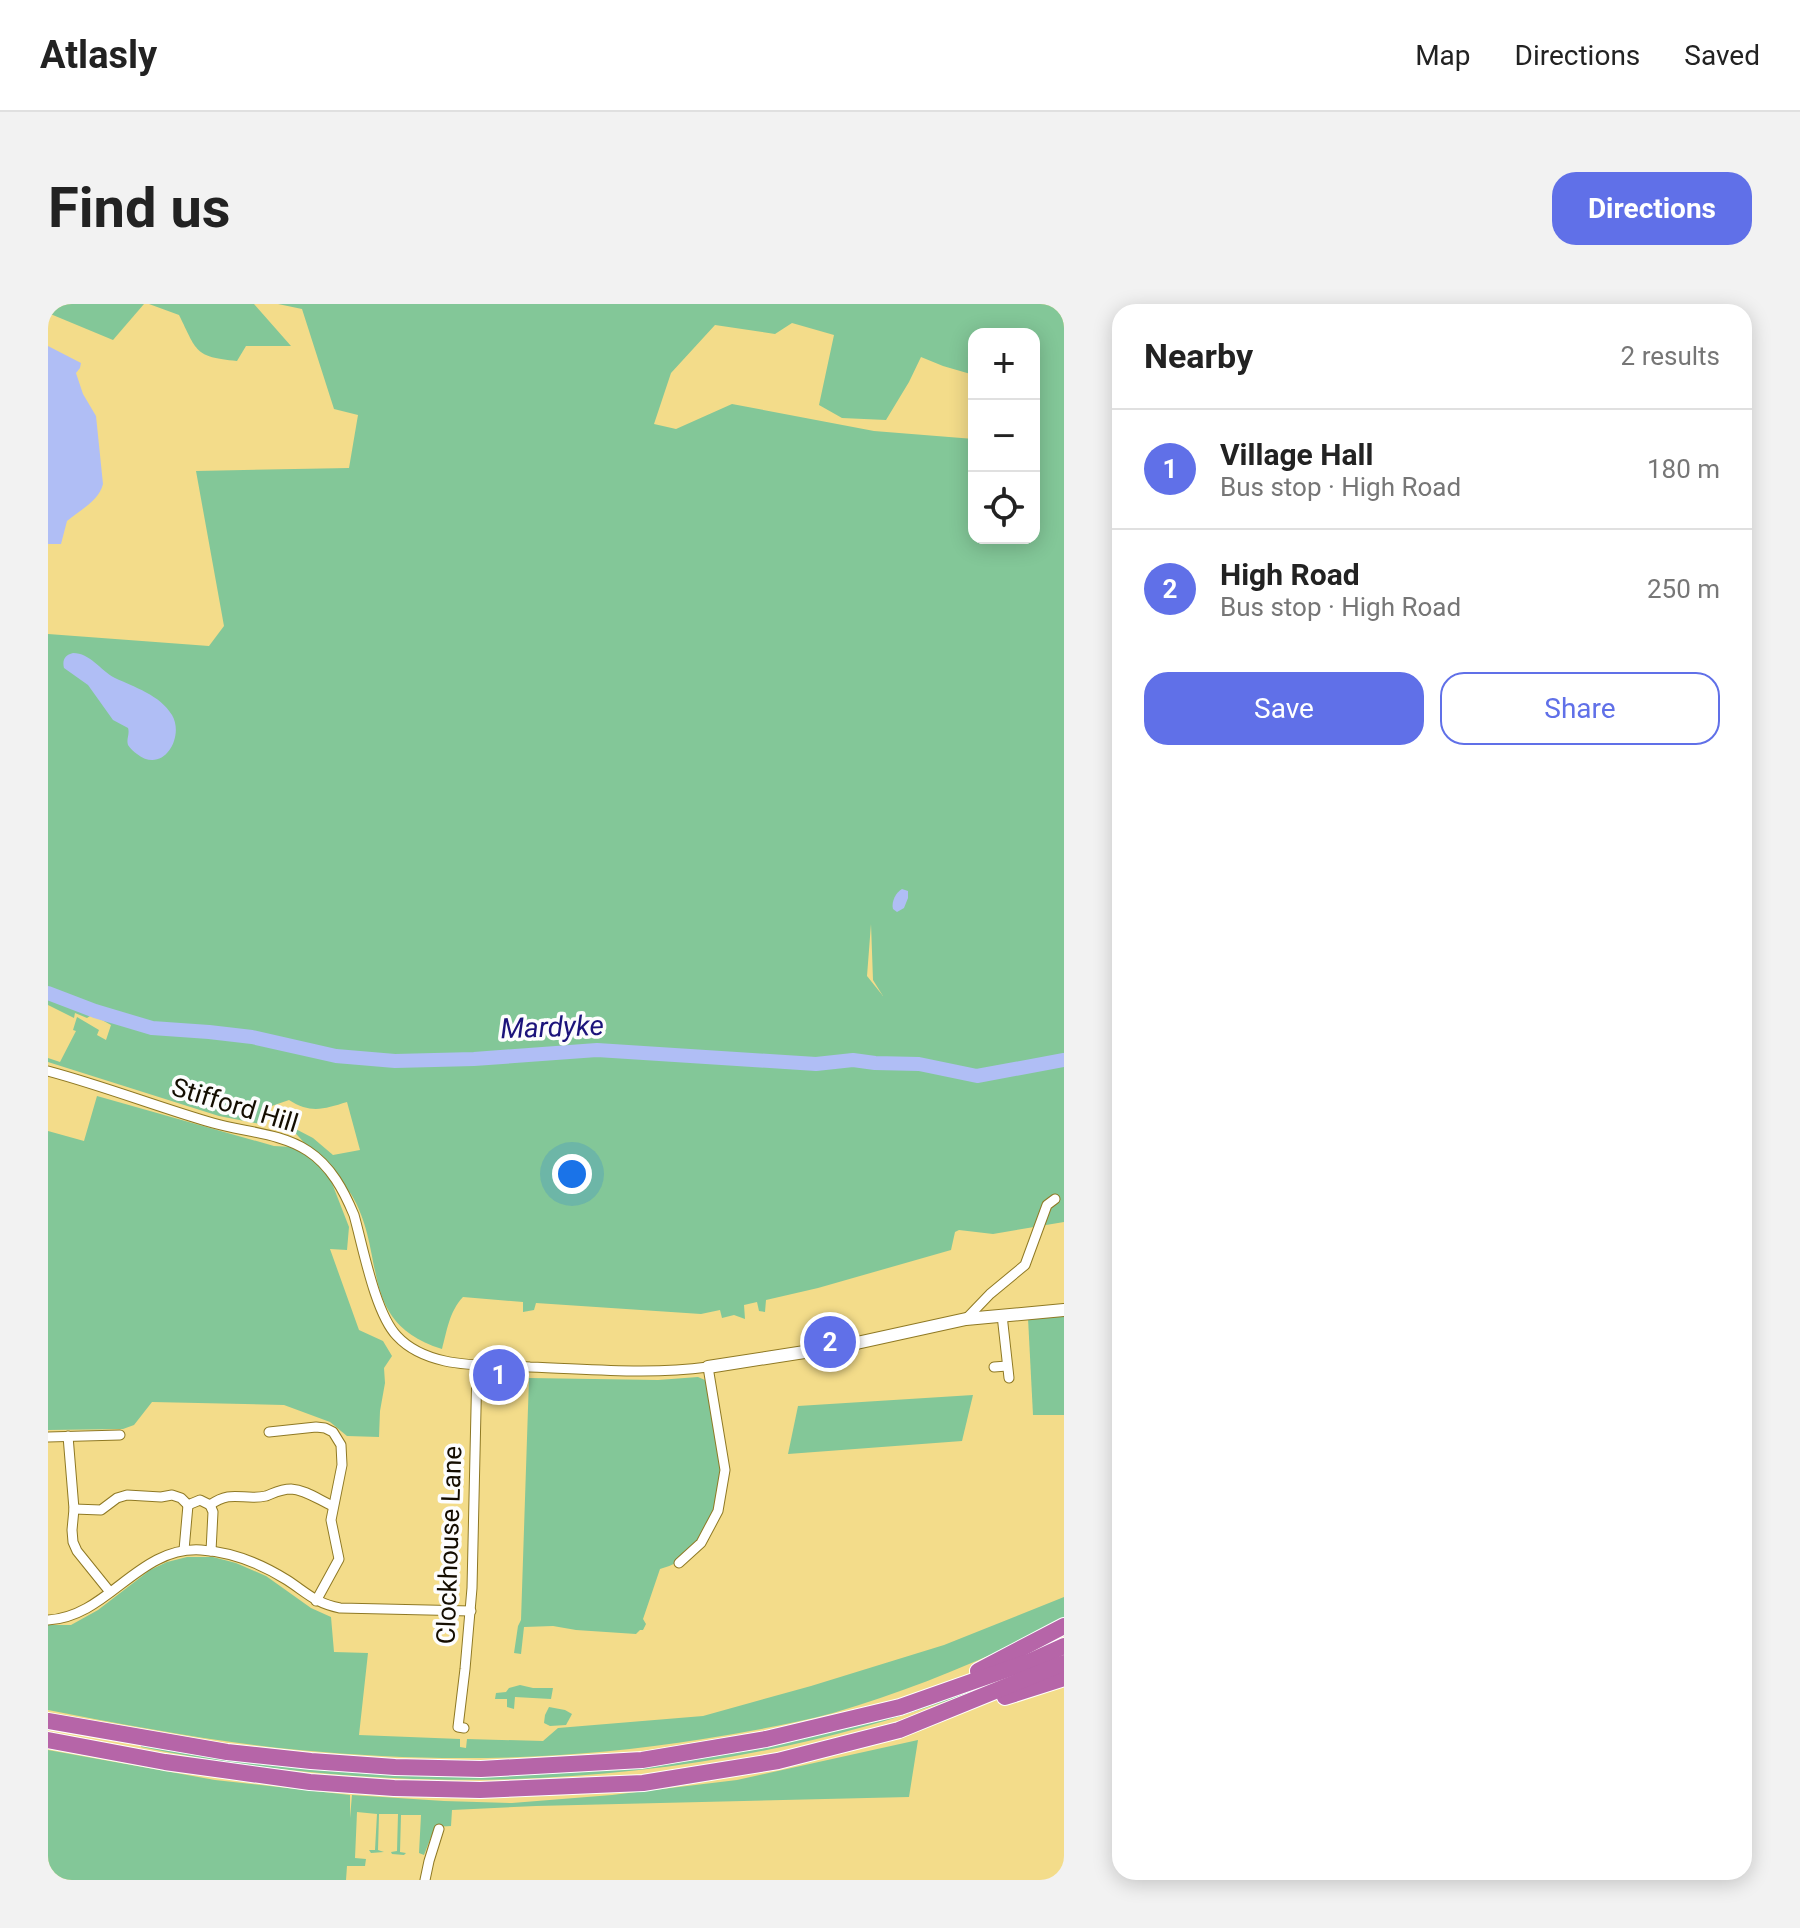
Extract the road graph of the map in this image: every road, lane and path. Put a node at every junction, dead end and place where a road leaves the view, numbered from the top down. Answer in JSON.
{"nodes":[{"id":1,"x":48,"y":1071,"type":"edge"},
{"id":2,"x":1055,"y":1199,"type":"dead end"},
{"id":3,"x":1064,"y":1310,"type":"edge"},
{"id":4,"x":1002,"y":1315,"type":"junction"},
{"id":5,"x":966,"y":1319,"type":"junction"},
{"id":6,"x":477,"y":1365,"type":"junction"},
{"id":7,"x":1007,"y":1366,"type":"junction"},
{"id":8,"x":708,"y":1367,"type":"junction"},
{"id":9,"x":994,"y":1367,"type":"dead end"},
{"id":10,"x":1009,"y":1378,"type":"dead end"},
{"id":11,"x":269,"y":1432,"type":"dead end"},
{"id":12,"x":120,"y":1435,"type":"dead end"},
{"id":13,"x":68,"y":1436,"type":"junction"},
{"id":14,"x":48,"y":1437,"type":"edge"},
{"id":15,"x":188,"y":1505,"type":"junction"},
{"id":16,"x":210,"y":1505,"type":"junction"},
{"id":17,"x":333,"y":1506,"type":"junction"},
{"id":18,"x":74,"y":1509,"type":"junction"},
{"id":19,"x":184,"y":1550,"type":"junction"},
{"id":20,"x":211,"y":1551,"type":"junction"},
{"id":21,"x":679,"y":1563,"type":"dead end"},
{"id":22,"x":110,"y":1592,"type":"junction"},
{"id":23,"x":316,"y":1601,"type":"junction"},
{"id":24,"x":471,"y":1611,"type":"junction"},
{"id":25,"x":48,"y":1620,"type":"edge"},
{"id":26,"x":1064,"y":1626,"type":"edge"},
{"id":27,"x":1064,"y":1646,"type":"edge"},
{"id":28,"x":1064,"y":1663,"type":"edge"},
{"id":29,"x":1064,"y":1678,"type":"edge"},
{"id":30,"x":900,"y":1707,"type":"junction"},
{"id":31,"x":938,"y":1716,"type":"junction"},
{"id":32,"x":48,"y":1721,"type":"edge"},
{"id":33,"x":460,"y":1730,"type":"dead end"},
{"id":34,"x":48,"y":1740,"type":"edge"},
{"id":35,"x":439,"y":1829,"type":"dead end"},
{"id":36,"x":425,"y":1880,"type":"edge"}],
"edges":[{"from":1,"to":6,"type":"street","name":"Stifford Hill"},
{"from":2,"to":5,"type":"street"},
{"from":3,"to":4,"type":"street"},
{"from":4,"to":5,"type":"street"},
{"from":4,"to":7,"type":"street"},
{"from":5,"to":8,"type":"street"},
{"from":6,"to":8,"type":"street","name":"Stifford Hill"},
{"from":6,"to":24,"type":"street","name":"Clockhouse Lane"},
{"from":7,"to":9,"type":"street"},
{"from":7,"to":10,"type":"street"},
{"from":8,"to":21,"type":"street"},
{"from":11,"to":17,"type":"street"},
{"from":12,"to":13,"type":"street"},
{"from":13,"to":14,"type":"street"},
{"from":13,"to":18,"type":"street"},
{"from":15,"to":16,"type":"street"},
{"from":15,"to":18,"type":"street"},
{"from":15,"to":19,"type":"street"},
{"from":16,"to":17,"type":"street"},
{"from":16,"to":20,"type":"street"},
{"from":17,"to":23,"type":"street"},
{"from":18,"to":22,"type":"street"},
{"from":19,"to":20,"type":"street"},
{"from":19,"to":22,"type":"street"},
{"from":20,"to":23,"type":"street"},
{"from":22,"to":25,"type":"street"},
{"from":23,"to":24,"type":"street"},
{"from":24,"to":33,"type":"street","name":"Clockhouse Lane"},
{"from":26,"to":30,"type":"highway"},
{"from":27,"to":30,"type":"highway"},
{"from":28,"to":31,"type":"highway"},
{"from":29,"to":31,"type":"highway"},
{"from":30,"to":32,"type":"highway"},
{"from":31,"to":34,"type":"highway"},
{"from":35,"to":36,"type":"street"}]}
